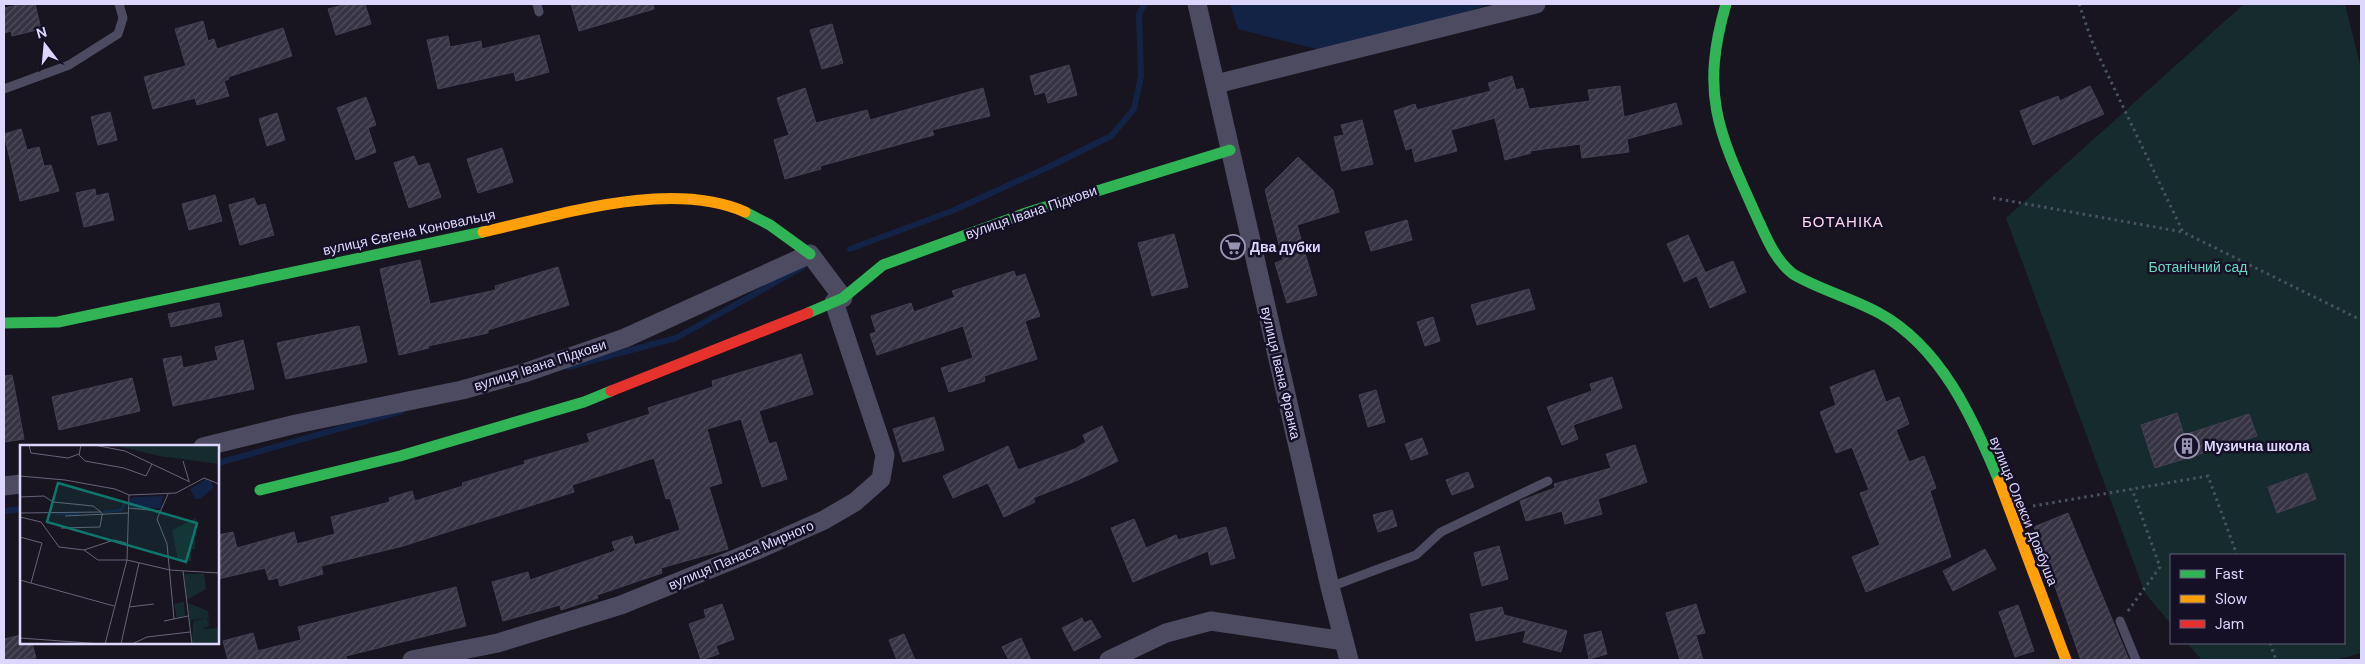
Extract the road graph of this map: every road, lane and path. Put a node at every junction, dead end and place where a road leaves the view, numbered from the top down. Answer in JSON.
{"nodes":[{"id":1,"x":119,"y":4,"type":"edge"},
{"id":2,"x":1197,"y":4,"type":"edge"},
{"id":3,"x":1536,"y":4,"type":"edge"},
{"id":4,"x":1726,"y":4,"type":"edge"},
{"id":5,"x":2079,"y":4,"type":"edge"},
{"id":6,"x":1216,"y":84,"type":"junction"},
{"id":7,"x":4,"y":89,"type":"edge"},
{"id":8,"x":1230,"y":150,"type":"junction"},
{"id":9,"x":1993,"y":198,"type":"dead end"},
{"id":10,"x":2183,"y":232,"type":"junction"},
{"id":11,"x":810,"y":254,"type":"junction"},
{"id":12,"x":839,"y":300,"type":"junction"},
{"id":13,"x":2361,"y":320,"type":"edge"},
{"id":14,"x":4,"y":323,"type":"edge"},
{"id":15,"x":207,"y":445,"type":"edge"},
{"id":16,"x":1548,"y":482,"type":"dead end"},
{"id":17,"x":20,"y":484,"type":"edge"},
{"id":18,"x":4,"y":486,"type":"edge"},
{"id":19,"x":2132,"y":489,"type":"junction"},
{"id":20,"x":260,"y":490,"type":"dead end"},
{"id":21,"x":2010,"y":510,"type":"junction"},
{"id":22,"x":2237,"y":554,"type":"edge"},
{"id":23,"x":1330,"y":587,"type":"junction"},
{"id":24,"x":2120,"y":621,"type":"joint"},
{"id":25,"x":1344,"y":641,"type":"junction"},
{"id":26,"x":2270,"y":644,"type":"edge"},
{"id":27,"x":412,"y":660,"type":"edge"},
{"id":28,"x":1109,"y":660,"type":"edge"},
{"id":29,"x":1349,"y":660,"type":"edge"},
{"id":30,"x":2066,"y":660,"type":"edge"},
{"id":31,"x":2136,"y":660,"type":"edge"},
{"id":32,"x":2276,"y":660,"type":"edge"}],
"edges":[{"from":1,"to":7,"type":"lane"},
{"from":2,"to":6,"type":"street","name":"вулиця Івана Франка"},
{"from":3,"to":6,"type":"street"},
{"from":4,"to":21,"type":"street","name":"вулиця Олекси Довбуша"},
{"from":5,"to":10,"type":"path"},
{"from":6,"to":8,"type":"street","name":"вулиця Івана Франка"},
{"from":8,"to":12,"type":"street","name":"вулиця Івана Підкови"},
{"from":8,"to":23,"type":"street","name":"вулиця Івана Франка"},
{"from":9,"to":10,"type":"path"},
{"from":10,"to":13,"type":"path"},
{"from":11,"to":12,"type":"street"},
{"from":11,"to":14,"type":"street","name":"вулиця Євгена Коновальця"},
{"from":11,"to":15,"type":"street","name":"вулиця Івана Підкови"},
{"from":12,"to":20,"type":"street","name":"вулиця Івана Підкови"},
{"from":12,"to":27,"type":"street","name":"вулиця Панаса Мирного"},
{"from":16,"to":23,"type":"lane"},
{"from":17,"to":18,"type":"street"},
{"from":19,"to":21,"type":"path"},
{"from":19,"to":22,"type":"path"},
{"from":19,"to":24,"type":"path"},
{"from":21,"to":30,"type":"street","name":"вулиця Олекси Довбуша"},
{"from":23,"to":25,"type":"street","name":"вулиця Івана Франка"},
{"from":24,"to":31,"type":"lane"},
{"from":25,"to":28,"type":"street"},
{"from":25,"to":29,"type":"street","name":"вулиця Івана Франка"},
{"from":26,"to":32,"type":"path"}]}
